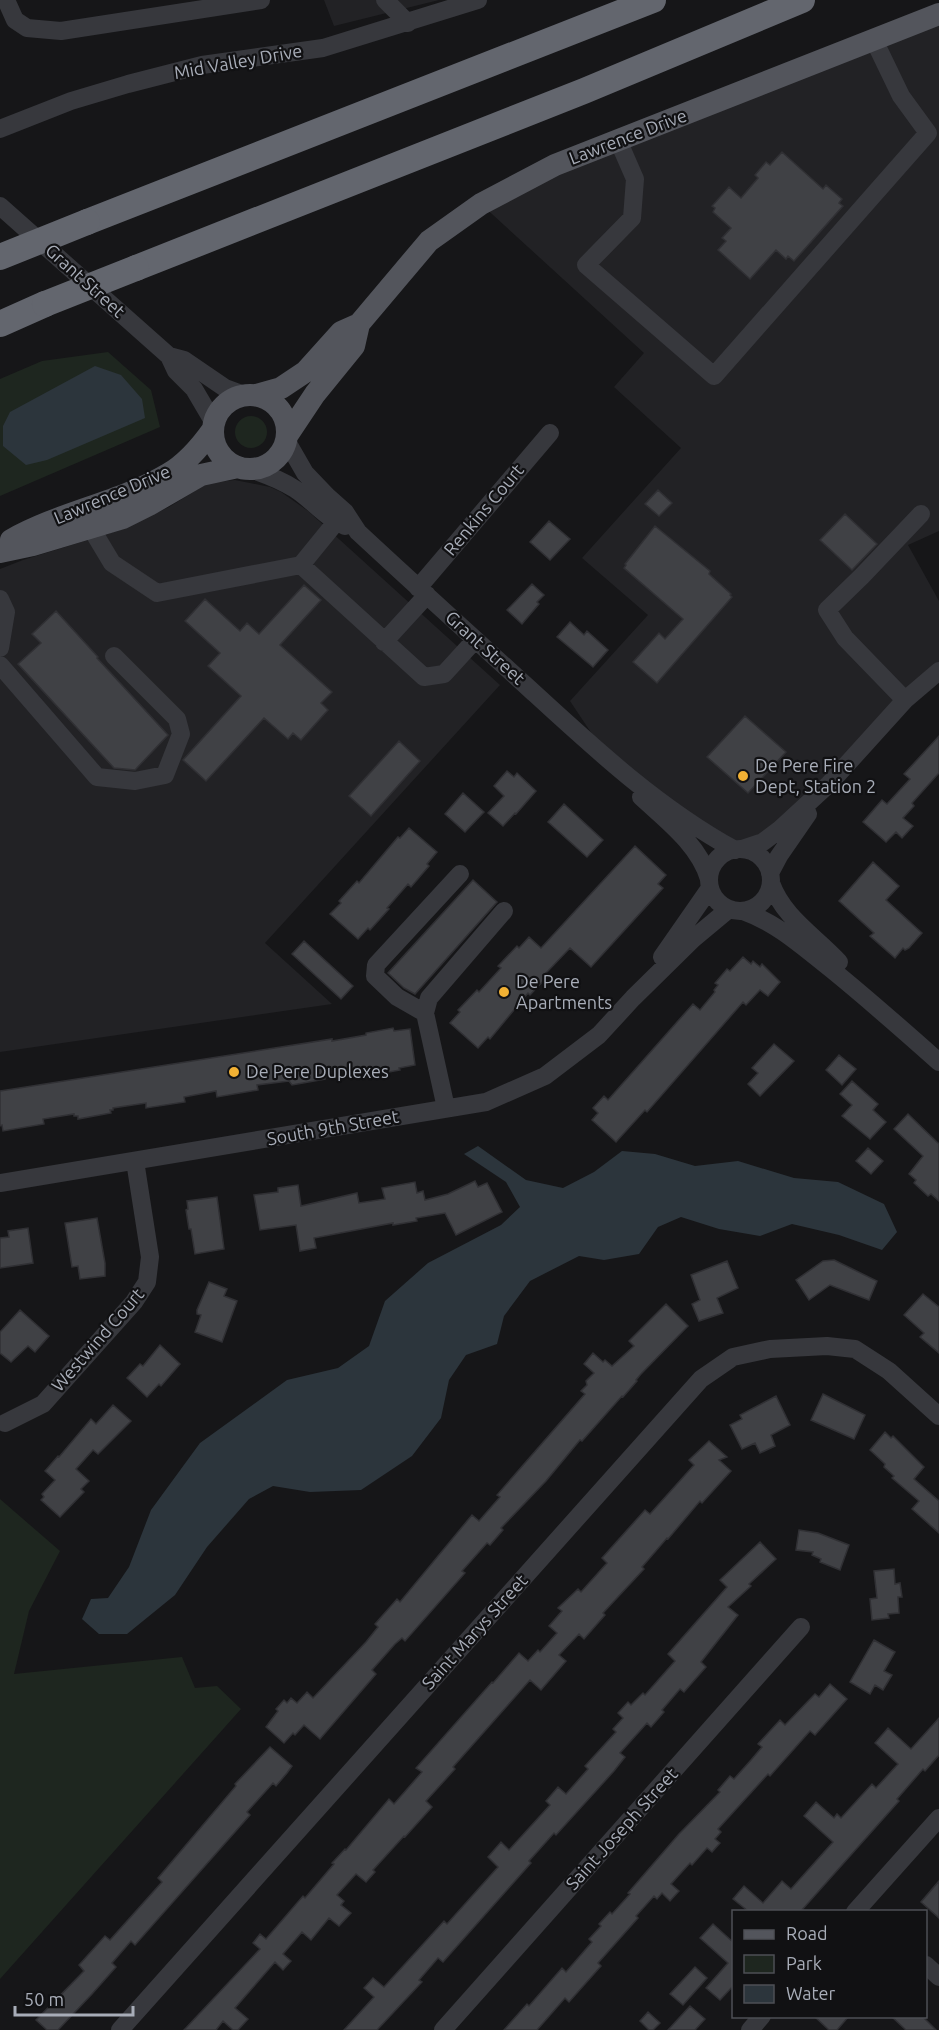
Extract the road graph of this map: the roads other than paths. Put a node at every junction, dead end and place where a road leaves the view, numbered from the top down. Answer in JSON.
{"nodes":[{"id":1,"x":6,"y":0,"type":"edge"},
{"id":2,"x":261,"y":0,"type":"edge"},
{"id":3,"x":385,"y":0,"type":"edge"},
{"id":4,"x":478,"y":0,"type":"edge"},
{"id":5,"x":653,"y":0,"type":"edge"},
{"id":6,"x":802,"y":0,"type":"edge"},
{"id":7,"x":460,"y":3,"type":"edge"},
{"id":8,"x":939,"y":14,"type":"edge"},
{"id":9,"x":408,"y":23,"type":"junction"},
{"id":10,"x":874,"y":40,"type":"junction"},
{"id":11,"x":0,"y":129,"type":"edge"},
{"id":12,"x":618,"y":140,"type":"junction"},
{"id":13,"x":0,"y":206,"type":"edge"},
{"id":14,"x":0,"y":257,"type":"edge"},
{"id":15,"x":0,"y":324,"type":"edge"},
{"id":16,"x":359,"y":324,"type":"junction"},
{"id":17,"x":169,"y":356,"type":"junction"},
{"id":18,"x":250,"y":395,"type":"junction"},
{"id":19,"x":214,"y":426,"type":"junction"},
{"id":20,"x":550,"y":433,"type":"dead end"},
{"id":21,"x":287,"y":438,"type":"junction"},
{"id":22,"x":244,"y":468,"type":"junction"},
{"id":23,"x":921,"y":514,"type":"dead end"},
{"id":24,"x":336,"y":522,"type":"junction"},
{"id":25,"x":91,"y":528,"type":"junction"},
{"id":26,"x":358,"y":532,"type":"junction"},
{"id":27,"x":0,"y":547,"type":"edge"},
{"id":28,"x":0,"y":552,"type":"edge"},
{"id":29,"x":301,"y":565,"type":"junction"},
{"id":30,"x":423,"y":592,"type":"junction"},
{"id":31,"x":0,"y":599,"type":"edge"},
{"id":32,"x":476,"y":640,"type":"junction"},
{"id":33,"x":384,"y":642,"type":"junction"},
{"id":34,"x":0,"y":648,"type":"edge"},
{"id":35,"x":114,"y":656,"type":"dead end"},
{"id":36,"x":0,"y":665,"type":"edge"},
{"id":37,"x":939,"y":671,"type":"edge"},
{"id":38,"x":905,"y":700,"type":"junction"},
{"id":39,"x":612,"y":764,"type":"junction"},
{"id":40,"x":829,"y":784,"type":"junction"},
{"id":41,"x":739,"y":850,"type":"junction"},
{"id":42,"x":459,"y":874,"type":"dead end"},
{"id":43,"x":771,"y":878,"type":"junction"},
{"id":44,"x":710,"y":884,"type":"junction"},
{"id":45,"x":736,"y":910,"type":"junction"},
{"id":46,"x":504,"y":911,"type":"dead end"},
{"id":47,"x":633,"y":998,"type":"junction"},
{"id":48,"x":877,"y":1006,"type":"junction"},
{"id":49,"x":426,"y":1013,"type":"junction"},
{"id":50,"x":939,"y":1062,"type":"edge"},
{"id":51,"x":446,"y":1108,"type":"junction"},
{"id":52,"x":135,"y":1161,"type":"junction"},
{"id":53,"x":0,"y":1183,"type":"edge"},
{"id":54,"x":939,"y":1416,"type":"edge"},
{"id":55,"x":6,"y":1423,"type":"dead end"},
{"id":56,"x":801,"y":1627,"type":"dead end"},
{"id":57,"x":939,"y":1818,"type":"edge"},
{"id":58,"x":860,"y":1910,"type":"edge"},
{"id":59,"x":927,"y":1966,"type":"edge"},
{"id":60,"x":939,"y":1977,"type":"edge"},
{"id":61,"x":760,"y":2018,"type":"edge"},
{"id":62,"x":120,"y":2030,"type":"edge"},
{"id":63,"x":443,"y":2030,"type":"edge"},
{"id":64,"x":750,"y":2030,"type":"edge"}],
"edges":[{"from":1,"to":2,"type":"street"},
{"from":3,"to":9,"type":"street"},
{"from":4,"to":7,"type":"street","name":"Mid Valley Drive"},
{"from":5,"to":14,"type":"highway","bridge":true},
{"from":6,"to":15,"type":"highway","bridge":true},
{"from":7,"to":9,"type":"street","name":"Mid Valley Drive"},
{"from":8,"to":10,"type":"main road","name":"Lawrence Drive"},
{"from":9,"to":11,"type":"street","name":"Mid Valley Drive"},
{"from":10,"to":12,"type":"main road","name":"Lawrence Drive"},
{"from":10,"to":12,"type":"street"},
{"from":12,"to":16,"type":"main road","name":"Lawrence Drive"},
{"from":13,"to":17,"type":"street","name":"Grant Street"},
{"from":16,"to":18,"type":"main road","name":"Lawrence Drive"},
{"from":16,"to":21,"type":"main road","name":"Lawrence Drive"},
{"from":17,"to":18,"type":"street","name":"Grant Street"},
{"from":17,"to":19,"type":"street","name":"Grant Street"},
{"from":18,"to":19,"type":"main road"},
{"from":18,"to":21,"type":"main road"},
{"from":19,"to":22,"type":"main road"},
{"from":19,"to":27,"type":"main road","name":"Lawrence Drive"},
{"from":20,"to":30,"type":"street","name":"Renkins Court"},
{"from":21,"to":22,"type":"main road"},
{"from":21,"to":26,"type":"street","name":"Grant Street"},
{"from":22,"to":24,"type":"street","name":"Grant Street"},
{"from":22,"to":25,"type":"main road"},
{"from":23,"to":38,"type":"street"},
{"from":24,"to":26,"type":"street","name":"Grant Street"},
{"from":24,"to":29,"type":"street"},
{"from":25,"to":28,"type":"main road"},
{"from":25,"to":29,"type":"street"},
{"from":26,"to":30,"type":"street","name":"Grant Street"},
{"from":29,"to":33,"type":"street"},
{"from":30,"to":32,"type":"street","name":"Grant Street"},
{"from":30,"to":33,"type":"street","name":"Renkins Court"},
{"from":31,"to":34,"type":"street"},
{"from":32,"to":33,"type":"street"},
{"from":32,"to":39,"type":"street","name":"Grant Street"},
{"from":35,"to":36,"type":"street"},
{"from":37,"to":38,"type":"street"},
{"from":38,"to":40,"type":"street"},
{"from":39,"to":41,"type":"street","name":"Grant Street"},
{"from":39,"to":44,"type":"street","name":"Grant Street"},
{"from":40,"to":41,"type":"street"},
{"from":40,"to":43,"type":"street"},
{"from":41,"to":43,"type":"street","name":"Grant Street"},
{"from":41,"to":44,"type":"street"},
{"from":42,"to":49,"type":"street"},
{"from":43,"to":45,"type":"street"},
{"from":43,"to":48,"type":"street","name":"Grant Street"},
{"from":44,"to":45,"type":"street","name":"Grant Street"},
{"from":44,"to":47,"type":"street","name":"South 9th Street"},
{"from":45,"to":47,"type":"street","name":"South 9th Street"},
{"from":45,"to":48,"type":"street","name":"Grant Street"},
{"from":46,"to":49,"type":"street"},
{"from":47,"to":51,"type":"street","name":"South 9th Street"},
{"from":48,"to":50,"type":"street","name":"Grant Street"},
{"from":49,"to":51,"type":"street"},
{"from":51,"to":52,"type":"street","name":"South 9th Street"},
{"from":52,"to":53,"type":"street","name":"South 9th Street"},
{"from":52,"to":55,"type":"street","name":"Westwind Court"},
{"from":54,"to":62,"type":"street","name":"Saint Marys Street"},
{"from":56,"to":63,"type":"street","name":"Saint Joseph Street"},
{"from":57,"to":58,"type":"street"},
{"from":59,"to":60,"type":"street"},
{"from":61,"to":64,"type":"street"}]}
